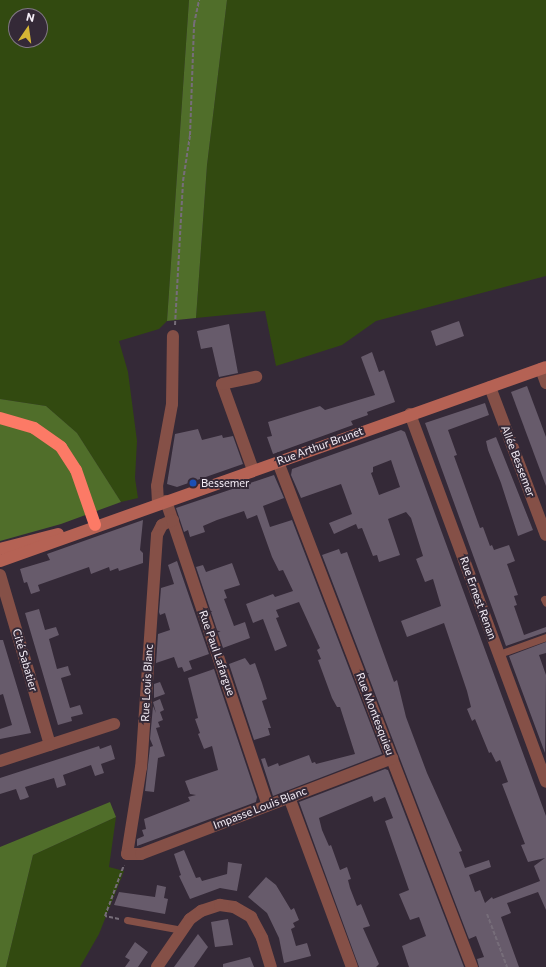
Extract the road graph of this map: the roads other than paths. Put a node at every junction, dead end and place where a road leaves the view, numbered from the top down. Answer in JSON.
{"nodes":[{"id":1,"x":173,"y":336,"type":"road end"},
{"id":2,"x":543,"y":368,"type":"edge"},
{"id":3,"x":256,"y":377,"type":"dead end"},
{"id":4,"x":546,"y":383,"type":"edge"},
{"id":5,"x":490,"y":387,"type":"junction"},
{"id":6,"x":410,"y":414,"type":"junction"},
{"id":7,"x":0,"y":418,"type":"edge"},
{"id":8,"x":278,"y":462,"type":"junction"},
{"id":9,"x":253,"y":470,"type":"junction"},
{"id":10,"x":162,"y":502,"type":"junction"},
{"id":11,"x":173,"y":520,"type":"junction"},
{"id":12,"x":94,"y":525,"type":"junction"},
{"id":13,"x":546,"y":535,"type":"edge"},
{"id":14,"x":0,"y":549,"type":"edge"},
{"id":15,"x":0,"y":561,"type":"edge"},
{"id":16,"x":0,"y":575,"type":"edge"},
{"id":17,"x":546,"y":637,"type":"edge"},
{"id":18,"x":499,"y":654,"type":"junction"},
{"id":19,"x":114,"y":724,"type":"dead end"},
{"id":20,"x":50,"y":745,"type":"junction"},
{"id":21,"x":392,"y":758,"type":"junction"},
{"id":22,"x":0,"y":761,"type":"edge"},
{"id":23,"x":546,"y":782,"type":"edge"},
{"id":24,"x":288,"y":797,"type":"junction"},
{"id":25,"x":268,"y":805,"type":"junction"},
{"id":26,"x":127,"y":854,"type":"joint"},
{"id":27,"x":127,"y":920,"type":"road end"},
{"id":28,"x":182,"y":930,"type":"junction"},
{"id":29,"x":157,"y":967,"type":"edge"},
{"id":30,"x":272,"y":967,"type":"edge"},
{"id":31,"x":352,"y":967,"type":"edge"},
{"id":32,"x":472,"y":967,"type":"edge"}],
"edges":[{"from":1,"to":10,"type":"street","name":"Rue Paul Lafargue"},
{"from":2,"to":4,"type":"street"},
{"from":2,"to":5,"type":"street","name":"Rue Arthur Brunet"},
{"from":3,"to":9,"type":"street"},
{"from":5,"to":6,"type":"street","name":"Rue Arthur Brunet"},
{"from":5,"to":13,"type":"street","name":"Allée Bessemer"},
{"from":6,"to":8,"type":"street","name":"Rue Arthur Brunet"},
{"from":6,"to":18,"type":"street","name":"Rue Ernest Renan"},
{"from":7,"to":12,"type":"highway"},
{"from":8,"to":9,"type":"street","name":"Rue Arthur Brunet"},
{"from":8,"to":21,"type":"street","name":"Rue Montesquieu"},
{"from":9,"to":10,"type":"street","name":"Rue Arthur Brunet"},
{"from":10,"to":11,"type":"street","name":"Rue Paul Lafargue"},
{"from":10,"to":12,"type":"street","name":"Rue Arthur Brunet"},
{"from":11,"to":25,"type":"street","name":"Rue Paul Lafargue"},
{"from":11,"to":26,"type":"street","name":"Rue Louis Blanc"},
{"from":12,"to":14,"type":"street","name":"Rue Arthur Brunet"},
{"from":12,"to":15,"type":"street","name":"Rue Arthur Brunet"},
{"from":16,"to":20,"type":"street","name":"Cité Sabatier"},
{"from":17,"to":18,"type":"lane"},
{"from":18,"to":23,"type":"street","name":"Rue Ernest Renan"},
{"from":19,"to":20,"type":"street"},
{"from":20,"to":22,"type":"street"},
{"from":21,"to":24,"type":"street","name":"Impasse Louis Blanc"},
{"from":21,"to":32,"type":"street","name":"Rue Montesquieu"},
{"from":24,"to":25,"type":"street","name":"Impasse Louis Blanc"},
{"from":24,"to":31,"type":"street"},
{"from":25,"to":26,"type":"street","name":"Impasse Louis Blanc"},
{"from":27,"to":28,"type":"lane"},
{"from":28,"to":29,"type":"street"},
{"from":28,"to":30,"type":"street"}]}
